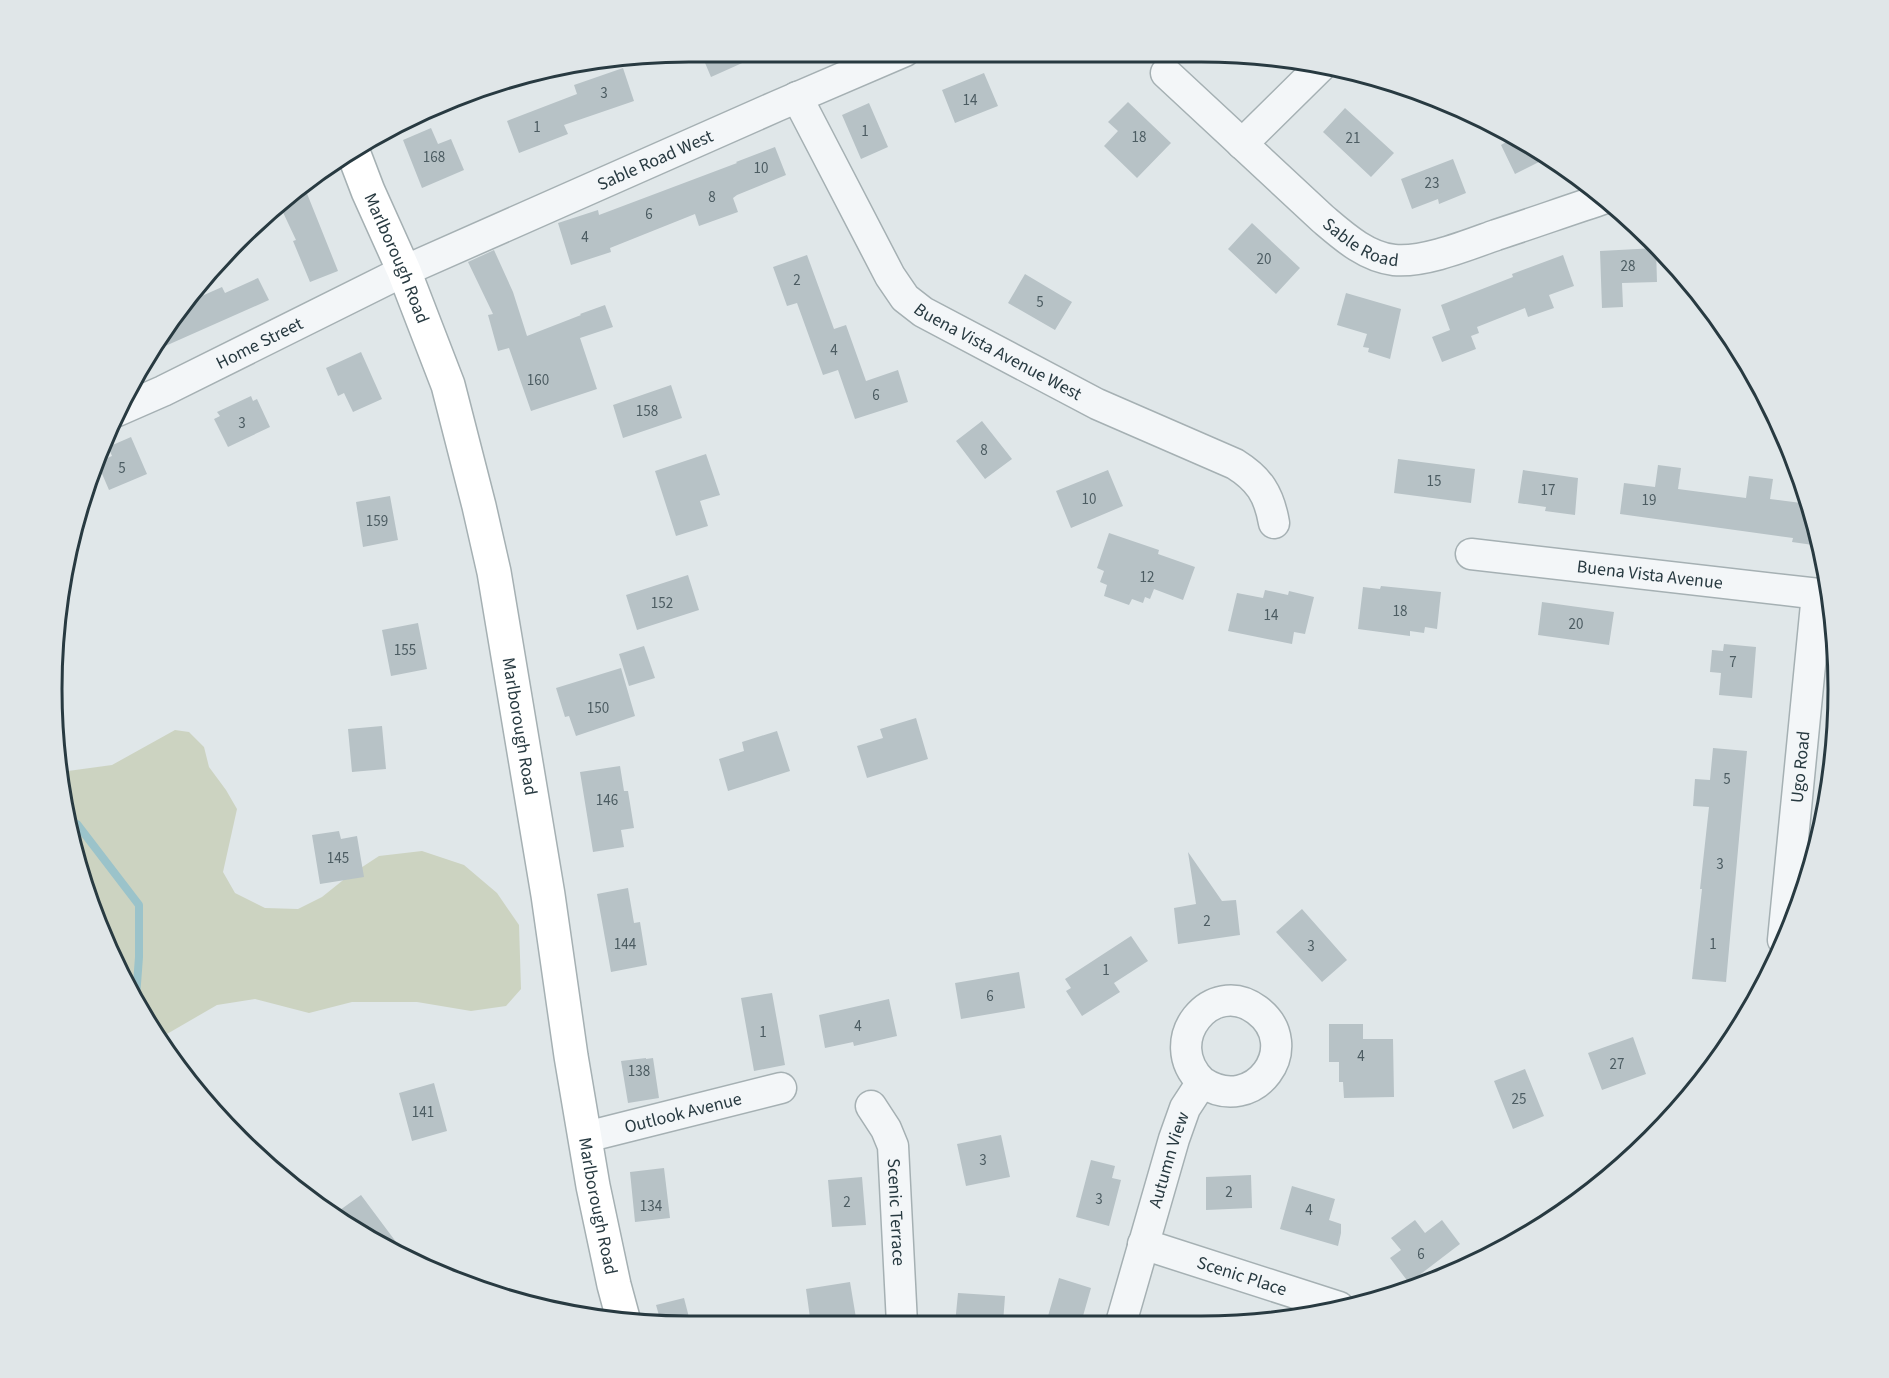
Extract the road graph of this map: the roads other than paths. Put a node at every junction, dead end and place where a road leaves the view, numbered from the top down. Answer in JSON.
{"nodes":[{"id":1,"x":879,"y":62,"type":"edge"},
{"id":2,"x":1166,"y":73,"type":"dead end"},
{"id":3,"x":1314,"y":73,"type":"edge"},
{"id":4,"x":797,"y":97,"type":"junction"},
{"id":5,"x":1242,"y":144,"type":"junction"},
{"id":6,"x":355,"y":158,"type":"edge"},
{"id":7,"x":1595,"y":202,"type":"edge"},
{"id":8,"x":404,"y":271,"type":"junction"},
{"id":9,"x":131,"y":402,"type":"edge"},
{"id":10,"x":1274,"y":523,"type":"dead end"},
{"id":11,"x":1471,"y":554,"type":"dead end"},
{"id":12,"x":1820,"y":595,"type":"edge"},
{"id":13,"x":1821,"y":602,"type":"edge"},
{"id":14,"x":1787,"y":909,"type":"edge"},
{"id":15,"x":1202,"y":1082,"type":"dead end"},
{"id":16,"x":781,"y":1088,"type":"dead end"},
{"id":17,"x":871,"y":1106,"type":"dead end"},
{"id":18,"x":586,"y":1137,"type":"junction"},
{"id":19,"x":1143,"y":1244,"type":"junction"},
{"id":20,"x":1327,"y":1303,"type":"edge"},
{"id":21,"x":621,"y":1312,"type":"edge"},
{"id":22,"x":902,"y":1316,"type":"edge"},
{"id":23,"x":1123,"y":1316,"type":"edge"}],
"edges":[{"from":1,"to":4,"type":"street","name":"Sable Road West"},
{"from":2,"to":5,"type":"street","name":"Sable Road"},
{"from":3,"to":5,"type":"street"},
{"from":4,"to":8,"type":"street","name":"Sable Road West"},
{"from":4,"to":10,"type":"street","name":"Buena Vista Avenue West"},
{"from":5,"to":7,"type":"street","name":"Sable Road"},
{"from":6,"to":8,"type":"street","name":"Marlborough Road"},
{"from":8,"to":9,"type":"street","name":"Home Street"},
{"from":8,"to":18,"type":"street","name":"Marlborough Road"},
{"from":11,"to":12,"type":"street","name":"Buena Vista Avenue"},
{"from":13,"to":14,"type":"street","name":"Ugo Road"},
{"from":15,"to":19,"type":"street","name":"Autumn View"},
{"from":16,"to":18,"type":"street","name":"Outlook Avenue"},
{"from":17,"to":22,"type":"street","name":"Scenic Terrace"},
{"from":18,"to":21,"type":"street","name":"Marlborough Road"},
{"from":19,"to":20,"type":"street","name":"Scenic Place"},
{"from":19,"to":23,"type":"street","name":"Autumn View"}]}
